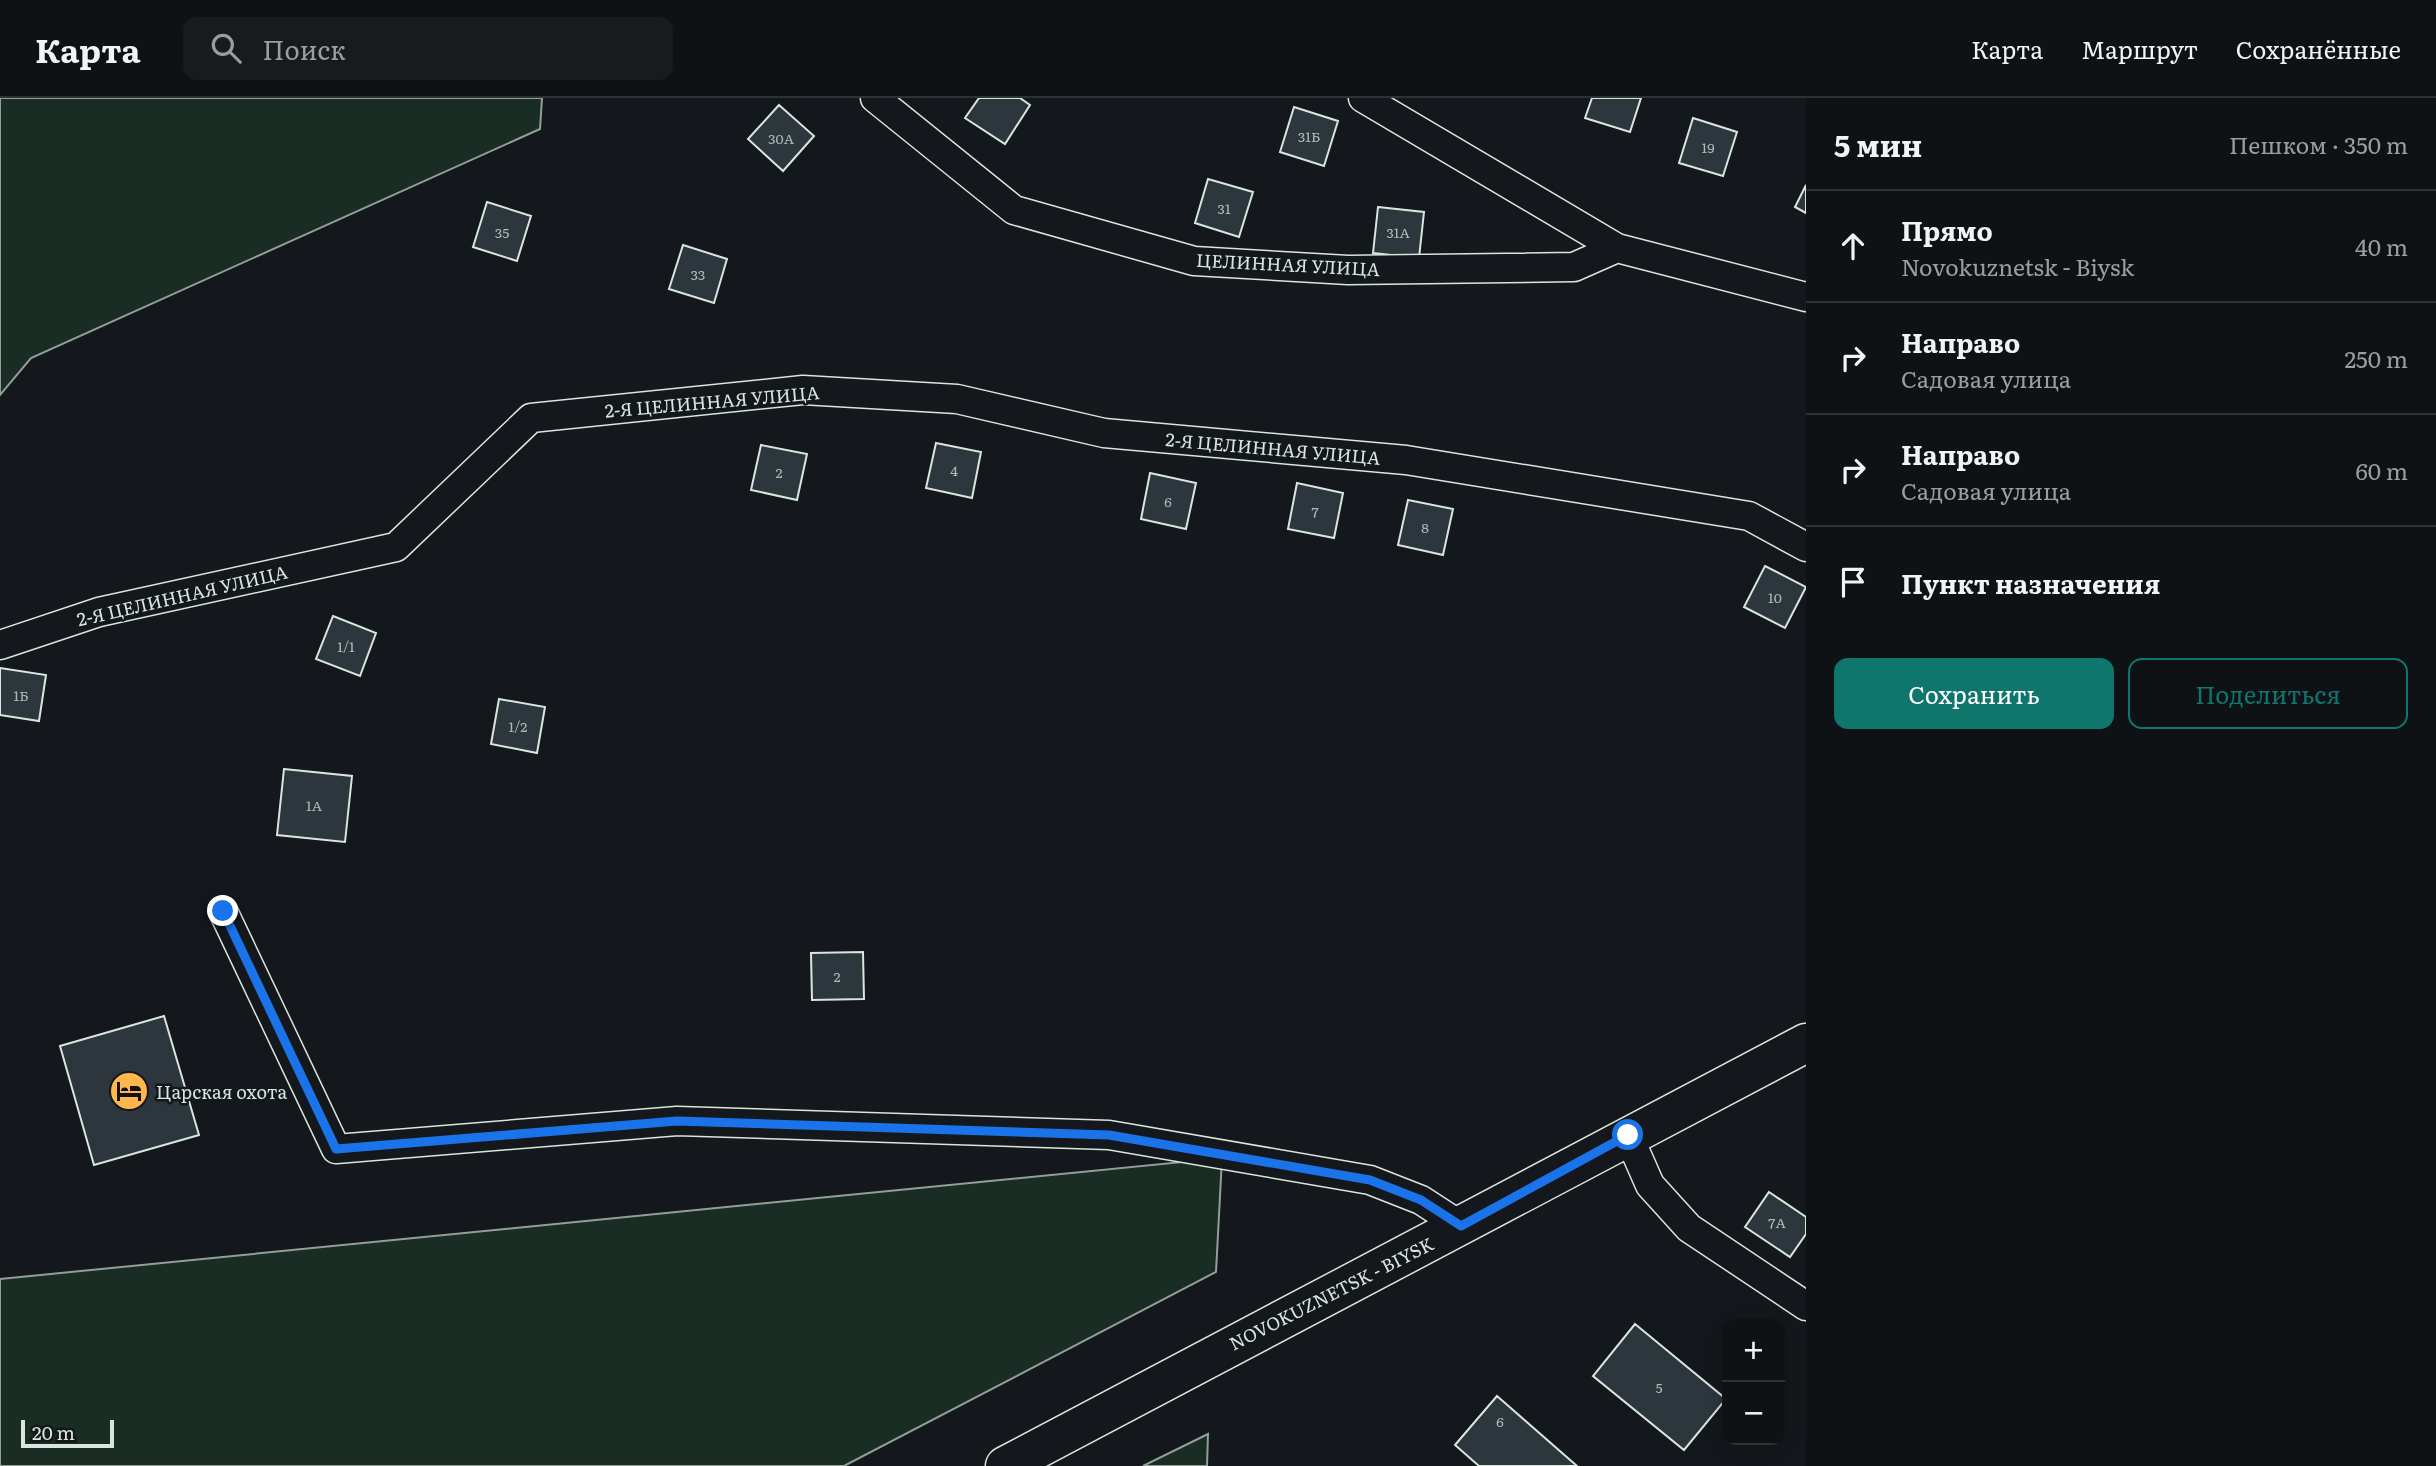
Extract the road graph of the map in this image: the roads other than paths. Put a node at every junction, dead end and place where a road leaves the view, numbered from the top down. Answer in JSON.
{"nodes":[{"id":1,"x":875,"y":98,"type":"edge"},
{"id":2,"x":1363,"y":98,"type":"edge"},
{"id":3,"x":1617,"y":248,"type":"junction"},
{"id":4,"x":1806,"y":298,"type":"edge"},
{"id":5,"x":1806,"y":547,"type":"edge"},
{"id":6,"x":0,"y":645,"type":"edge"},
{"id":7,"x":223,"y":911,"type":"dead end"},
{"id":8,"x":1806,"y":1043,"type":"edge"},
{"id":9,"x":1628,"y":1135,"type":"junction"},
{"id":10,"x":1461,"y":1226,"type":"junction"},
{"id":11,"x":1806,"y":1306,"type":"edge"},
{"id":12,"x":1005,"y":1466,"type":"edge"}],
"edges":[{"from":1,"to":3,"type":"street","name":"ЦЕЛИННАЯ УЛИЦА"},
{"from":2,"to":3,"type":"street"},
{"from":3,"to":4,"type":"street"},
{"from":5,"to":6,"type":"street","name":"2-Я ЦЕЛИННАЯ УЛИЦА"},
{"from":7,"to":10,"type":"street"},
{"from":8,"to":9,"type":"main road","name":"NOVOKUZNETSK - BIYSK"},
{"from":9,"to":10,"type":"main road","name":"NOVOKUZNETSK - BIYSK"},
{"from":9,"to":11,"type":"street"},
{"from":10,"to":12,"type":"main road","name":"NOVOKUZNETSK - BIYSK"}]}
